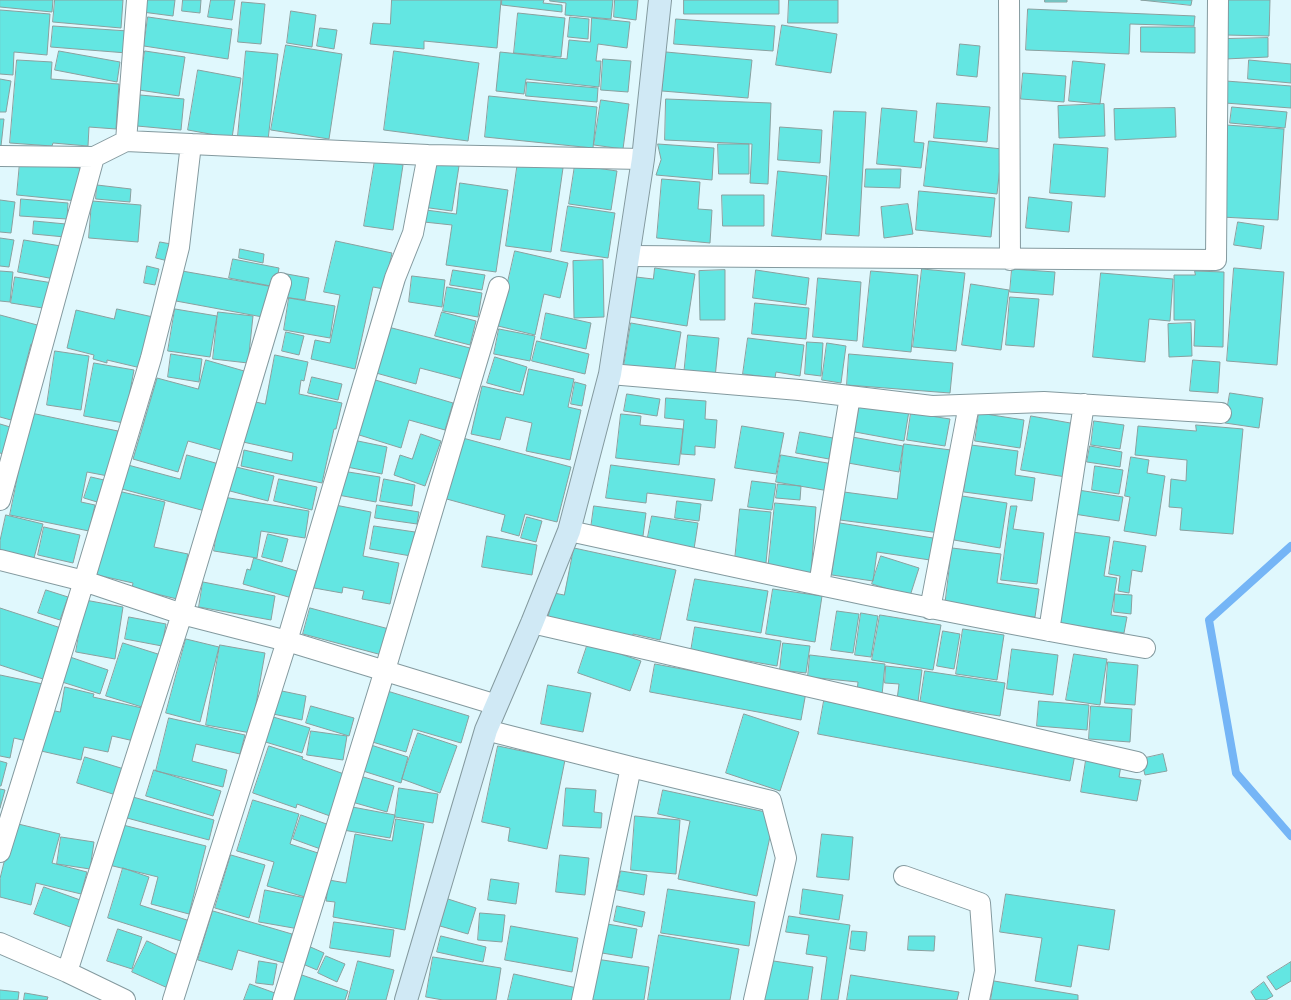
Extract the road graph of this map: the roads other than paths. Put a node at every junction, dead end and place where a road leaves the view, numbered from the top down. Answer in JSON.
{"nodes":[{"id":1,"x":137,"y":0,"type":"edge"},
{"id":2,"x":660,"y":0,"type":"edge"},
{"id":3,"x":1009,"y":0,"type":"edge"},
{"id":4,"x":1218,"y":0,"type":"edge"},
{"id":5,"x":126,"y":141,"type":"junction"},
{"id":6,"x":191,"y":144,"type":"junction"},
{"id":7,"x":428,"y":155,"type":"junction"},
{"id":8,"x":0,"y":156,"type":"edge"},
{"id":9,"x":94,"y":157,"type":"junction"},
{"id":10,"x":643,"y":159,"type":"junction"},
{"id":11,"x":628,"y":256,"type":"junction"},
{"id":12,"x":1010,"y":260,"type":"junction"},
{"id":13,"x":281,"y":283,"type":"dead end"},
{"id":14,"x":500,"y":287,"type":"dead end"},
{"id":15,"x":610,"y":374,"type":"junction"},
{"id":16,"x":850,"y":396,"type":"junction"},
{"id":17,"x":1084,"y":404,"type":"junction"},
{"id":18,"x":969,"y":405,"type":"junction"},
{"id":19,"x":1221,"y":413,"type":"dead end"},
{"id":20,"x":0,"y":500,"type":"edge"},
{"id":21,"x":569,"y":531,"type":"junction"},
{"id":22,"x":0,"y":560,"type":"edge"},
{"id":23,"x":84,"y":581,"type":"junction"},
{"id":24,"x":819,"y":586,"type":"junction"},
{"id":25,"x":930,"y":609,"type":"junction"},
{"id":26,"x":182,"y":614,"type":"junction"},
{"id":27,"x":532,"y":623,"type":"junction"},
{"id":28,"x":1049,"y":632,"type":"junction"},
{"id":29,"x":287,"y":640,"type":"junction"},
{"id":30,"x":1145,"y":648,"type":"dead end"},
{"id":31,"x":385,"y":670,"type":"junction"},
{"id":32,"x":497,"y":705,"type":"junction"},
{"id":33,"x":486,"y":730,"type":"junction"},
{"id":34,"x":1137,"y":762,"type":"dead end"},
{"id":35,"x":631,"y":767,"type":"junction"},
{"id":36,"x":0,"y":852,"type":"edge"},
{"id":37,"x":904,"y":876,"type":"dead end"},
{"id":38,"x":0,"y":943,"type":"edge"},
{"id":39,"x":67,"y":972,"type":"junction"},
{"id":40,"x":125,"y":1000,"type":"edge"},
{"id":41,"x":173,"y":1000,"type":"edge"},
{"id":42,"x":283,"y":1000,"type":"edge"},
{"id":43,"x":406,"y":1000,"type":"edge"},
{"id":44,"x":582,"y":1000,"type":"edge"},
{"id":45,"x":754,"y":1000,"type":"edge"},
{"id":46,"x":979,"y":1000,"type":"edge"}],
"edges":[{"from":1,"to":5,"type":"street"},
{"from":2,"to":10,"type":"street"},
{"from":3,"to":12,"type":"street"},
{"from":4,"to":12,"type":"street"},
{"from":5,"to":6,"type":"street"},
{"from":5,"to":9,"type":"street"},
{"from":6,"to":7,"type":"street"},
{"from":6,"to":23,"type":"street"},
{"from":7,"to":10,"type":"street"},
{"from":7,"to":29,"type":"street"},
{"from":8,"to":9,"type":"street"},
{"from":9,"to":20,"type":"street"},
{"from":10,"to":11,"type":"street"},
{"from":11,"to":12,"type":"street"},
{"from":11,"to":15,"type":"street"},
{"from":13,"to":26,"type":"street"},
{"from":14,"to":31,"type":"street"},
{"from":15,"to":16,"type":"street"},
{"from":15,"to":21,"type":"street"},
{"from":16,"to":18,"type":"street"},
{"from":16,"to":24,"type":"street"},
{"from":17,"to":18,"type":"street"},
{"from":17,"to":19,"type":"street"},
{"from":17,"to":28,"type":"street"},
{"from":18,"to":25,"type":"street"},
{"from":21,"to":24,"type":"street"},
{"from":21,"to":27,"type":"street"},
{"from":22,"to":23,"type":"street"},
{"from":23,"to":26,"type":"street"},
{"from":23,"to":36,"type":"street"},
{"from":24,"to":25,"type":"street"},
{"from":25,"to":28,"type":"street"},
{"from":26,"to":29,"type":"street"},
{"from":26,"to":39,"type":"street"},
{"from":27,"to":32,"type":"street"},
{"from":27,"to":34,"type":"street"},
{"from":28,"to":30,"type":"street"},
{"from":29,"to":31,"type":"street"},
{"from":29,"to":41,"type":"street"},
{"from":31,"to":32,"type":"street"},
{"from":31,"to":42,"type":"street"},
{"from":32,"to":33,"type":"street"},
{"from":33,"to":35,"type":"street"},
{"from":33,"to":43,"type":"street"},
{"from":35,"to":44,"type":"street"},
{"from":35,"to":45,"type":"street"},
{"from":37,"to":46,"type":"street"},
{"from":38,"to":39,"type":"street"},
{"from":39,"to":40,"type":"street"}]}
